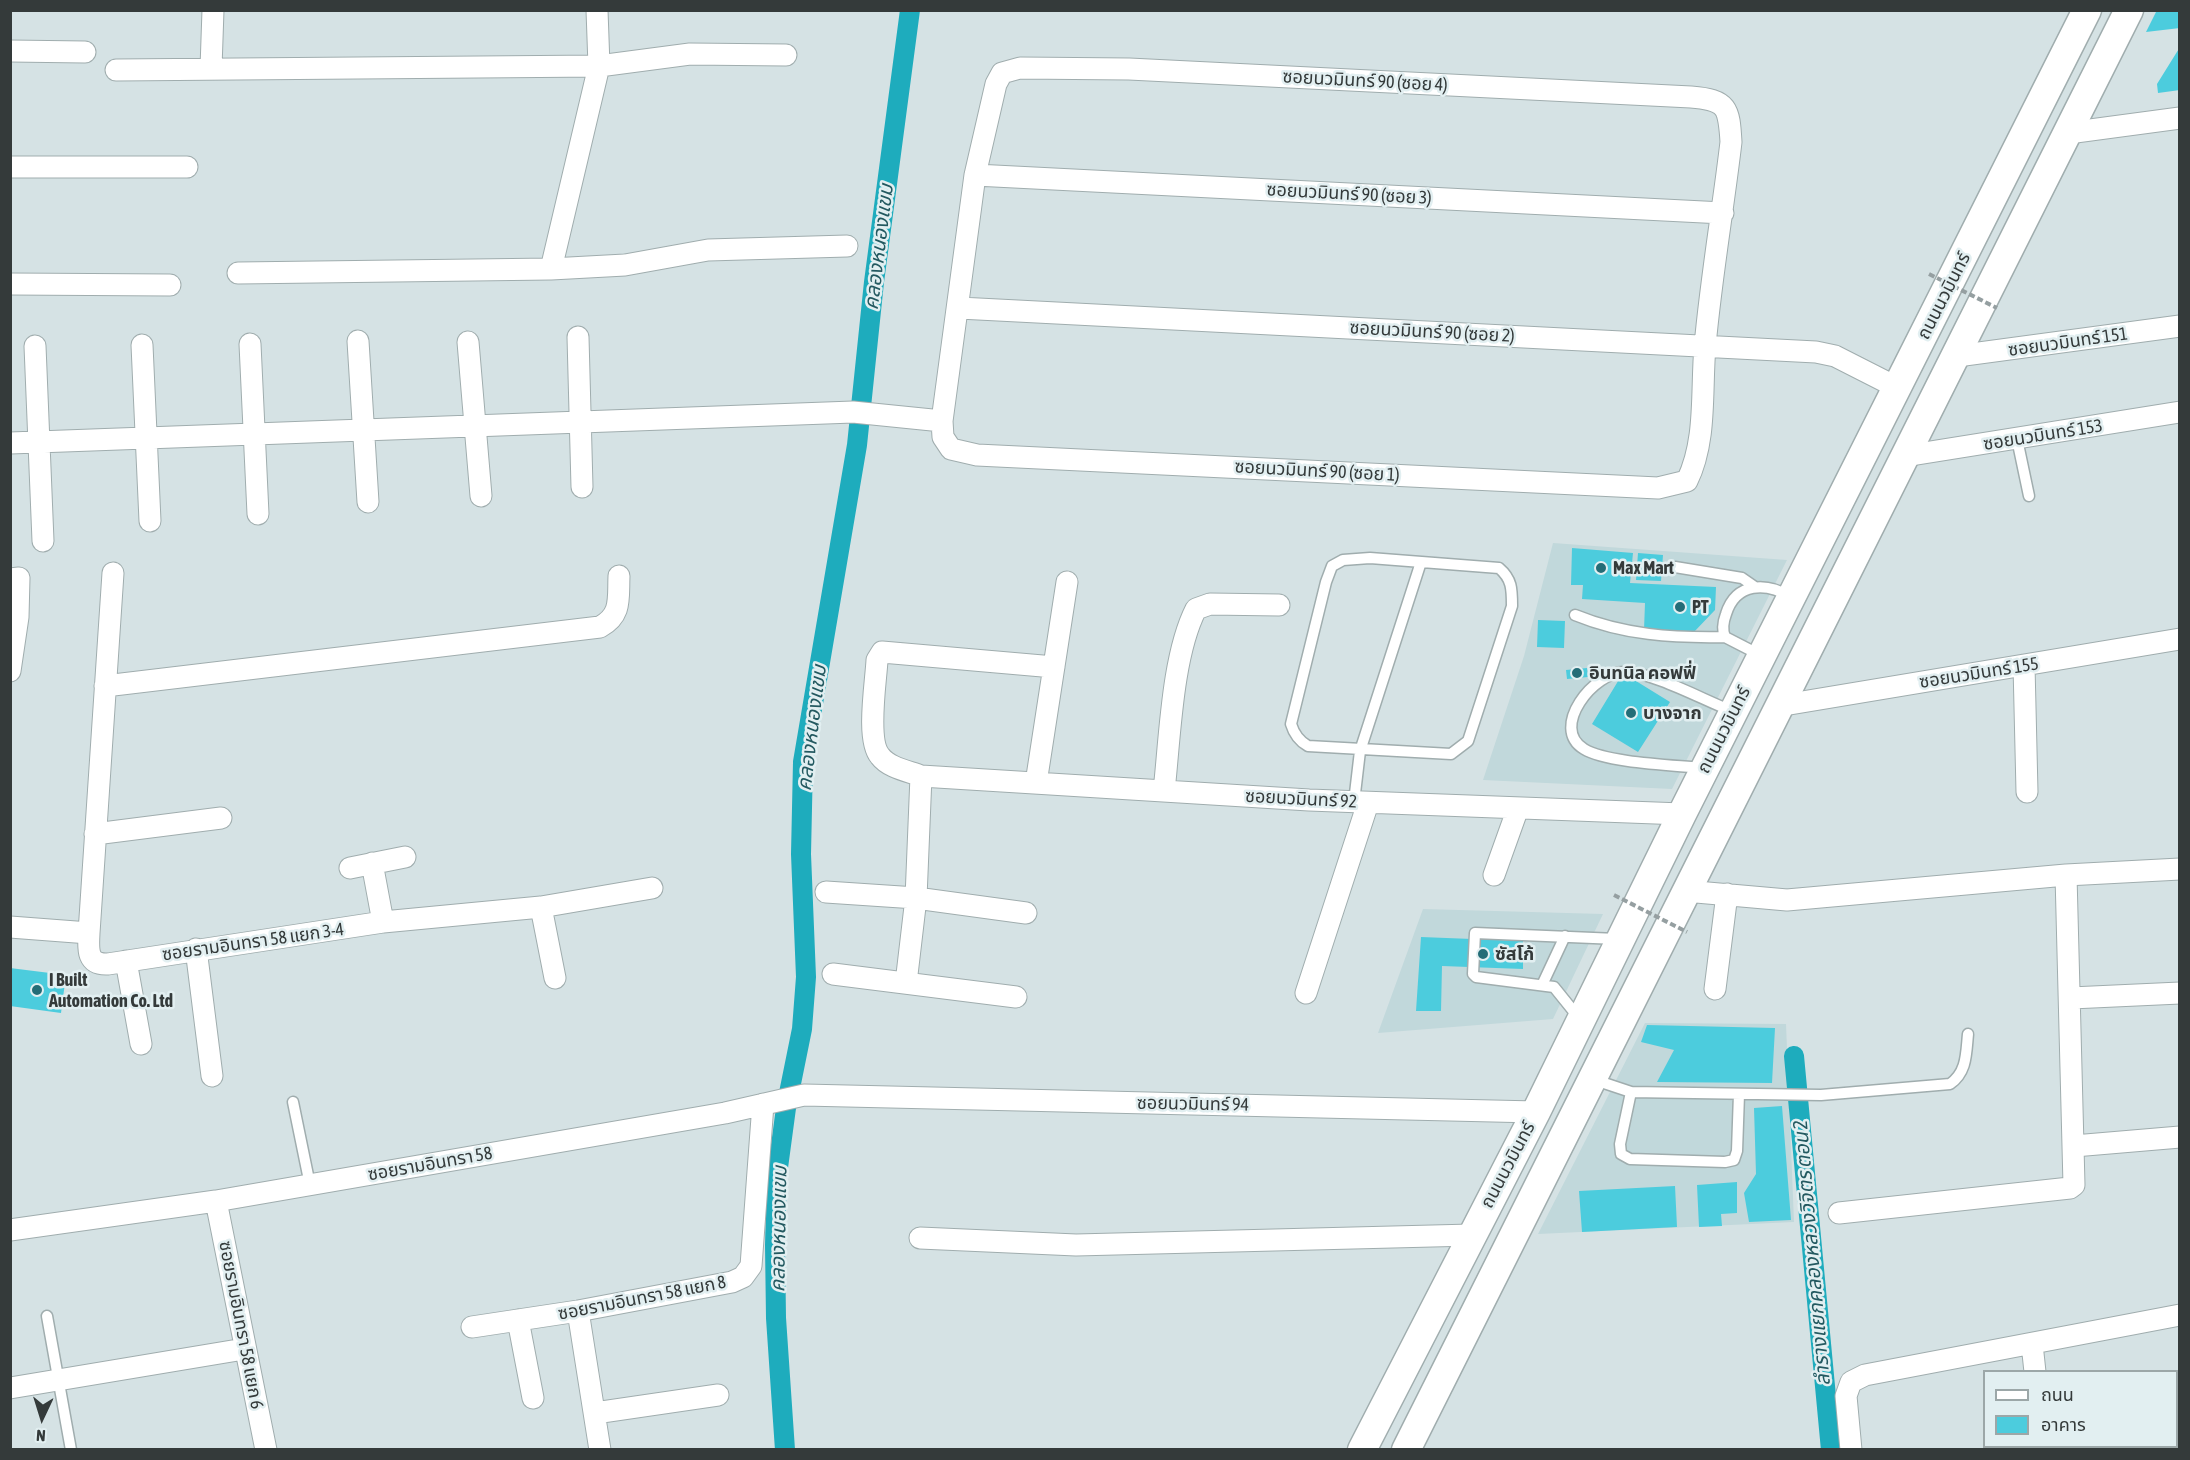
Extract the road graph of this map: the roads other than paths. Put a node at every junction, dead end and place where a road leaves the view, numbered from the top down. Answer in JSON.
{"nodes":[{"id":1,"x":213,"y":10,"type":"edge"},
{"id":2,"x":597,"y":10,"type":"edge"},
{"id":3,"x":2087,"y":10,"type":"edge"},
{"id":4,"x":2129,"y":10,"type":"edge"},
{"id":5,"x":10,"y":51,"type":"edge"},
{"id":6,"x":85,"y":52,"type":"dead end"},
{"id":7,"x":786,"y":54,"type":"dead end"},
{"id":8,"x":599,"y":66,"type":"junction"},
{"id":9,"x":211,"y":68,"type":"junction"},
{"id":10,"x":116,"y":70,"type":"dead end"},
{"id":11,"x":2180,"y":118,"type":"edge"},
{"id":12,"x":2068,"y":133,"type":"junction"},
{"id":13,"x":10,"y":167,"type":"edge"},
{"id":14,"x":187,"y":167,"type":"dead end"},
{"id":15,"x":975,"y":175,"type":"junction"},
{"id":16,"x":1723,"y":213,"type":"junction"},
{"id":17,"x":847,"y":246,"type":"dead end"},
{"id":18,"x":551,"y":268,"type":"junction"},
{"id":19,"x":238,"y":273,"type":"dead end"},
{"id":20,"x":10,"y":284,"type":"edge"},
{"id":21,"x":170,"y":285,"type":"dead end"},
{"id":22,"x":959,"y":308,"type":"junction"},
{"id":23,"x":2180,"y":326,"type":"edge"},
{"id":24,"x":578,"y":337,"type":"dead end"},
{"id":25,"x":358,"y":341,"type":"dead end"},
{"id":26,"x":468,"y":342,"type":"dead end"},
{"id":27,"x":250,"y":344,"type":"dead end"},
{"id":28,"x":142,"y":345,"type":"dead end"},
{"id":29,"x":1705,"y":345,"type":"junction"},
{"id":30,"x":35,"y":346,"type":"dead end"},
{"id":31,"x":1957,"y":356,"type":"junction"},
{"id":32,"x":1898,"y":388,"type":"junction"},
{"id":33,"x":2180,"y":412,"type":"edge"},
{"id":34,"x":942,"y":421,"type":"junction"},
{"id":35,"x":580,"y":422,"type":"junction"},
{"id":36,"x":476,"y":426,"type":"junction"},
{"id":37,"x":364,"y":430,"type":"junction"},
{"id":38,"x":255,"y":434,"type":"junction"},
{"id":39,"x":146,"y":438,"type":"junction"},
{"id":40,"x":2018,"y":439,"type":"junction"},
{"id":41,"x":39,"y":442,"type":"junction"},
{"id":42,"x":10,"y":443,"type":"edge"},
{"id":43,"x":1905,"y":456,"type":"junction"},
{"id":44,"x":582,"y":487,"type":"dead end"},
{"id":45,"x":481,"y":496,"type":"dead end"},
{"id":46,"x":2029,"y":496,"type":"dead end"},
{"id":47,"x":368,"y":502,"type":"dead end"},
{"id":48,"x":258,"y":514,"type":"dead end"},
{"id":49,"x":150,"y":521,"type":"dead end"},
{"id":50,"x":43,"y":542,"type":"dead end"},
{"id":51,"x":1421,"y":562,"type":"junction"},
{"id":52,"x":1675,"y":567,"type":"dead end"},
{"id":53,"x":113,"y":573,"type":"dead end"},
{"id":54,"x":619,"y":576,"type":"dead end"},
{"id":55,"x":10,"y":579,"type":"edge"},
{"id":56,"x":1067,"y":582,"type":"dead end"},
{"id":57,"x":1755,"y":587,"type":"junction"},
{"id":58,"x":1792,"y":598,"type":"junction"},
{"id":59,"x":1279,"y":605,"type":"dead end"},
{"id":60,"x":1575,"y":615,"type":"dead end"},
{"id":61,"x":1725,"y":638,"type":"junction"},
{"id":62,"x":2180,"y":639,"type":"edge"},
{"id":63,"x":1762,"y":656,"type":"junction"},
{"id":64,"x":2024,"y":665,"type":"junction"},
{"id":65,"x":1054,"y":667,"type":"junction"},
{"id":66,"x":10,"y":671,"type":"edge"},
{"id":67,"x":105,"y":686,"type":"junction"},
{"id":68,"x":1778,"y":706,"type":"junction"},
{"id":69,"x":1734,"y":712,"type":"junction"},
{"id":70,"x":1360,"y":751,"type":"junction"},
{"id":71,"x":1705,"y":768,"type":"junction"},
{"id":72,"x":921,"y":776,"type":"junction"},
{"id":73,"x":1036,"y":783,"type":"junction"},
{"id":74,"x":1164,"y":791,"type":"junction"},
{"id":75,"x":2027,"y":792,"type":"dead end"},
{"id":76,"x":1361,"y":802,"type":"junction"},
{"id":77,"x":1518,"y":808,"type":"junction"},
{"id":78,"x":1682,"y":814,"type":"junction"},
{"id":79,"x":221,"y":818,"type":"dead end"},
{"id":80,"x":95,"y":834,"type":"junction"},
{"id":81,"x":405,"y":857,"type":"dead end"},
{"id":82,"x":372,"y":863,"type":"junction"},
{"id":83,"x":350,"y":868,"type":"dead end"},
{"id":84,"x":2180,"y":869,"type":"edge"},
{"id":85,"x":1494,"y":875,"type":"dead end"},
{"id":86,"x":2066,"y":875,"type":"junction"},
{"id":87,"x":652,"y":888,"type":"dead end"},
{"id":88,"x":1685,"y":891,"type":"junction"},
{"id":89,"x":825,"y":892,"type":"dead end"},
{"id":90,"x":1727,"y":894,"type":"junction"},
{"id":91,"x":916,"y":898,"type":"junction"},
{"id":92,"x":541,"y":907,"type":"junction"},
{"id":93,"x":1026,"y":913,"type":"dead end"},
{"id":94,"x":383,"y":922,"type":"junction"},
{"id":95,"x":10,"y":927,"type":"edge"},
{"id":96,"x":89,"y":933,"type":"junction"},
{"id":97,"x":1565,"y":936,"type":"junction"},
{"id":98,"x":1620,"y":939,"type":"junction"},
{"id":99,"x":196,"y":949,"type":"junction"},
{"id":100,"x":126,"y":961,"type":"junction"},
{"id":101,"x":833,"y":974,"type":"dead end"},
{"id":102,"x":555,"y":978,"type":"dead end"},
{"id":103,"x":906,"y":983,"type":"junction"},
{"id":104,"x":1543,"y":983,"type":"junction"},
{"id":105,"x":1714,"y":989,"type":"dead end"},
{"id":106,"x":1306,"y":993,"type":"dead end"},
{"id":107,"x":2180,"y":993,"type":"edge"},
{"id":108,"x":1016,"y":997,"type":"dead end"},
{"id":109,"x":2071,"y":998,"type":"junction"},
{"id":110,"x":1580,"y":1020,"type":"junction"},
{"id":111,"x":1968,"y":1034,"type":"dead end"},
{"id":112,"x":141,"y":1044,"type":"dead end"},
{"id":113,"x":212,"y":1076,"type":"dead end"},
{"id":114,"x":1592,"y":1079,"type":"junction"},
{"id":115,"x":1631,"y":1092,"type":"junction"},
{"id":116,"x":1739,"y":1094,"type":"junction"},
{"id":117,"x":849,"y":1096,"type":"joint"},
{"id":118,"x":294,"y":1102,"type":"dead end"},
{"id":119,"x":766,"y":1103,"type":"junction"},
{"id":120,"x":1536,"y":1112,"type":"junction"},
{"id":121,"x":1568,"y":1129,"type":"junction"},
{"id":122,"x":2180,"y":1137,"type":"edge"},
{"id":123,"x":2074,"y":1146,"type":"junction"},
{"id":124,"x":310,"y":1185,"type":"junction"},
{"id":125,"x":216,"y":1201,"type":"junction"},
{"id":126,"x":1839,"y":1213,"type":"dead end"},
{"id":127,"x":10,"y":1230,"type":"edge"},
{"id":128,"x":1472,"y":1235,"type":"junction"},
{"id":129,"x":920,"y":1238,"type":"dead end"},
{"id":130,"x":578,"y":1311,"type":"junction"},
{"id":131,"x":47,"y":1316,"type":"dead end"},
{"id":132,"x":2180,"y":1316,"type":"edge"},
{"id":133,"x":518,"y":1320,"type":"junction"},
{"id":134,"x":472,"y":1328,"type":"dead end"},
{"id":135,"x":2032,"y":1344,"type":"junction"},
{"id":136,"x":244,"y":1349,"type":"junction"},
{"id":137,"x":2035,"y":1370,"type":"edge"},
{"id":138,"x":57,"y":1380,"type":"junction"},
{"id":139,"x":10,"y":1388,"type":"edge"},
{"id":140,"x":718,"y":1395,"type":"dead end"},
{"id":141,"x":533,"y":1398,"type":"dead end"},
{"id":142,"x":595,"y":1413,"type":"junction"},
{"id":143,"x":71,"y":1449,"type":"edge"},
{"id":144,"x":266,"y":1449,"type":"edge"},
{"id":145,"x":600,"y":1449,"type":"edge"},
{"id":146,"x":1362,"y":1449,"type":"edge"},
{"id":147,"x":1406,"y":1449,"type":"edge"},
{"id":148,"x":1851,"y":1449,"type":"edge"}],
"edges":[{"from":1,"to":9,"type":"street"},
{"from":2,"to":8,"type":"street"},
{"from":3,"to":32,"type":"main road","name":"ถนนนวมินทร์"},
{"from":4,"to":12,"type":"main road","name":"ถนนนวมินทร์"},
{"from":5,"to":6,"type":"street"},
{"from":7,"to":8,"type":"street"},
{"from":8,"to":9,"type":"street"},
{"from":8,"to":18,"type":"street"},
{"from":9,"to":10,"type":"street"},
{"from":11,"to":12,"type":"street"},
{"from":12,"to":31,"type":"main road","name":"ถนนนวมินทร์"},
{"from":13,"to":14,"type":"street"},
{"from":15,"to":16,"type":"street","name":"ซอยนวมินทร์ 90 (ซอย 3)"},
{"from":15,"to":16,"type":"street","name":"ซอยนวมินทร์ 90 (ซอย 4)"},
{"from":15,"to":22,"type":"street","name":"ซอยนวมินทร์ 90 (ซอย 4)"},
{"from":16,"to":29,"type":"street","name":"ซอยนวมินทร์ 90 (ซอย 4)"},
{"from":17,"to":18,"type":"street"},
{"from":18,"to":19,"type":"street"},
{"from":20,"to":21,"type":"street"},
{"from":22,"to":29,"type":"street","name":"ซอยนวมินทร์ 90 (ซอย 2)"},
{"from":22,"to":34,"type":"street","name":"ซอยนวมินทร์ 90 (ซอย 4)"},
{"from":23,"to":31,"type":"street","name":"ซอยนวมินทร์ 151"},
{"from":24,"to":35,"type":"street"},
{"from":25,"to":37,"type":"street"},
{"from":26,"to":36,"type":"street"},
{"from":27,"to":38,"type":"street"},
{"from":28,"to":39,"type":"street"},
{"from":29,"to":32,"type":"street","name":"ซอยนวมินทร์ 90 (ซอย 2)"},
{"from":29,"to":34,"type":"street","name":"ซอยนวมินทร์ 90 (ซอย 1)"},
{"from":30,"to":41,"type":"street"},
{"from":31,"to":43,"type":"main road","name":"ถนนนวมินทร์"},
{"from":32,"to":58,"type":"main road","name":"ถนนนวมินทร์"},
{"from":33,"to":40,"type":"street","name":"ซอยนวมินทร์ 153"},
{"from":34,"to":35,"type":"street"},
{"from":35,"to":36,"type":"street"},
{"from":35,"to":44,"type":"street"},
{"from":36,"to":37,"type":"street"},
{"from":36,"to":45,"type":"street"},
{"from":37,"to":38,"type":"street"},
{"from":37,"to":47,"type":"street"},
{"from":38,"to":39,"type":"street"},
{"from":38,"to":48,"type":"street"},
{"from":39,"to":41,"type":"street"},
{"from":39,"to":49,"type":"street"},
{"from":40,"to":43,"type":"street","name":"ซอยนวมินทร์ 153"},
{"from":40,"to":46,"type":"lane"},
{"from":41,"to":42,"type":"street"},
{"from":41,"to":50,"type":"street"},
{"from":43,"to":68,"type":"main road","name":"ถนนนวมินทร์"},
{"from":51,"to":70,"type":"lane"},
{"from":51,"to":70,"type":"lane"},
{"from":51,"to":70,"type":"lane"},
{"from":52,"to":57,"type":"lane"},
{"from":53,"to":67,"type":"street","name":"ซอยรามอินทรา 58 แยก 3-4"},
{"from":54,"to":67,"type":"street"},
{"from":55,"to":66,"type":"street"},
{"from":56,"to":65,"type":"street"},
{"from":57,"to":58,"type":"lane"},
{"from":57,"to":61,"type":"lane"},
{"from":58,"to":63,"type":"main road","name":"ถนนนวมินทร์"},
{"from":59,"to":74,"type":"street"},
{"from":60,"to":61,"type":"lane"},
{"from":61,"to":63,"type":"lane"},
{"from":62,"to":64,"type":"street","name":"ซอยนวมินทร์ 155"},
{"from":63,"to":69,"type":"main road","name":"ถนนนวมินทร์"},
{"from":64,"to":68,"type":"street","name":"ซอยนวมินทร์ 155"},
{"from":64,"to":75,"type":"street"},
{"from":65,"to":72,"type":"street","name":"ซอยนวมินทร์ 92"},
{"from":65,"to":73,"type":"street"},
{"from":67,"to":80,"type":"street","name":"ซอยรามอินทรา 58 แยก 3-4"},
{"from":68,"to":88,"type":"main road","name":"ถนนนวมินทร์"},
{"from":69,"to":71,"type":"main road","name":"ถนนนวมินทร์"},
{"from":69,"to":71,"type":"lane"},
{"from":70,"to":76,"type":"lane"},
{"from":71,"to":78,"type":"main road","name":"ถนนนวมินทร์"},
{"from":72,"to":73,"type":"street","name":"ซอยนวมินทร์ 92"},
{"from":72,"to":91,"type":"street"},
{"from":73,"to":74,"type":"street","name":"ซอยนวมินทร์ 92"},
{"from":74,"to":76,"type":"street","name":"ซอยนวมินทร์ 92"},
{"from":76,"to":77,"type":"street","name":"ซอยนวมินทร์ 92"},
{"from":76,"to":106,"type":"street"},
{"from":77,"to":78,"type":"street","name":"ซอยนวมินทร์ 92"},
{"from":77,"to":85,"type":"street"},
{"from":78,"to":98,"type":"main road","name":"ถนนนวมินทร์"},
{"from":79,"to":80,"type":"street"},
{"from":80,"to":96,"type":"street","name":"ซอยรามอินทรา 58 แยก 3-4"},
{"from":81,"to":82,"type":"street"},
{"from":82,"to":83,"type":"street"},
{"from":82,"to":94,"type":"street"},
{"from":84,"to":86,"type":"street"},
{"from":86,"to":90,"type":"street"},
{"from":86,"to":109,"type":"street"},
{"from":87,"to":92,"type":"street","name":"ซอยรามอินทรา 58 แยก 3-4"},
{"from":88,"to":90,"type":"street"},
{"from":88,"to":114,"type":"main road","name":"ถนนนวมินทร์"},
{"from":89,"to":91,"type":"street"},
{"from":90,"to":105,"type":"street"},
{"from":91,"to":93,"type":"street"},
{"from":91,"to":103,"type":"street"},
{"from":92,"to":94,"type":"street","name":"ซอยรามอินทรา 58 แยก 3-4"},
{"from":92,"to":102,"type":"street"},
{"from":94,"to":99,"type":"street","name":"ซอยรามอินทรา 58 แยก 3-4"},
{"from":95,"to":96,"type":"street"},
{"from":96,"to":100,"type":"street","name":"ซอยรามอินทรา 58 แยก 3-4"},
{"from":97,"to":98,"type":"lane"},
{"from":97,"to":104,"type":"lane"},
{"from":97,"to":104,"type":"lane"},
{"from":98,"to":110,"type":"main road","name":"ถนนนวมินทร์"},
{"from":99,"to":100,"type":"street","name":"ซอยรามอินทรา 58 แยก 3-4"},
{"from":99,"to":113,"type":"street"},
{"from":100,"to":112,"type":"street"},
{"from":101,"to":103,"type":"street"},
{"from":103,"to":108,"type":"street"},
{"from":104,"to":110,"type":"lane"},
{"from":107,"to":109,"type":"street"},
{"from":109,"to":123,"type":"street"},
{"from":110,"to":120,"type":"main road","name":"ถนนนวมินทร์"},
{"from":111,"to":116,"type":"lane"},
{"from":114,"to":115,"type":"lane"},
{"from":114,"to":121,"type":"main road","name":"ถนนนวมินทร์"},
{"from":115,"to":116,"type":"lane"},
{"from":115,"to":116,"type":"lane"},
{"from":117,"to":119,"type":"street","name":"ซอยรามอินทรา 58"},
{"from":117,"to":120,"type":"street","name":"ซอยนวมินทร์ 94"},
{"from":118,"to":124,"type":"lane"},
{"from":119,"to":124,"type":"street","name":"ซอยรามอินทรา 58"},
{"from":119,"to":130,"type":"street","name":"ซอยรามอินทรา 58 แยก 8"},
{"from":120,"to":121,"type":"main road"},
{"from":120,"to":128,"type":"main road","name":"ถนนนวมินทร์"},
{"from":121,"to":147,"type":"main road","name":"ถนนนวมินทร์"},
{"from":122,"to":123,"type":"street"},
{"from":123,"to":126,"type":"street"},
{"from":124,"to":125,"type":"street","name":"ซอยรามอินทรา 58"},
{"from":125,"to":127,"type":"street","name":"ซอยรามอินทรา 58"},
{"from":125,"to":136,"type":"street","name":"ซอยรามอินทรา 58 แยก 6"},
{"from":128,"to":129,"type":"street"},
{"from":128,"to":146,"type":"main road","name":"ถนนนวมินทร์"},
{"from":130,"to":133,"type":"street","name":"ซอยรามอินทรา 58 แยก 8"},
{"from":130,"to":142,"type":"street"},
{"from":131,"to":138,"type":"lane"},
{"from":132,"to":135,"type":"street"},
{"from":133,"to":134,"type":"street","name":"ซอยรามอินทรา 58 แยก 8"},
{"from":133,"to":141,"type":"street"},
{"from":135,"to":137,"type":"street"},
{"from":135,"to":148,"type":"street"},
{"from":136,"to":138,"type":"street"},
{"from":136,"to":144,"type":"street","name":"ซอยรามอินทรา 58 แยก 6"},
{"from":138,"to":139,"type":"street"},
{"from":138,"to":143,"type":"lane"},
{"from":140,"to":142,"type":"street"},
{"from":142,"to":145,"type":"street"}]}
